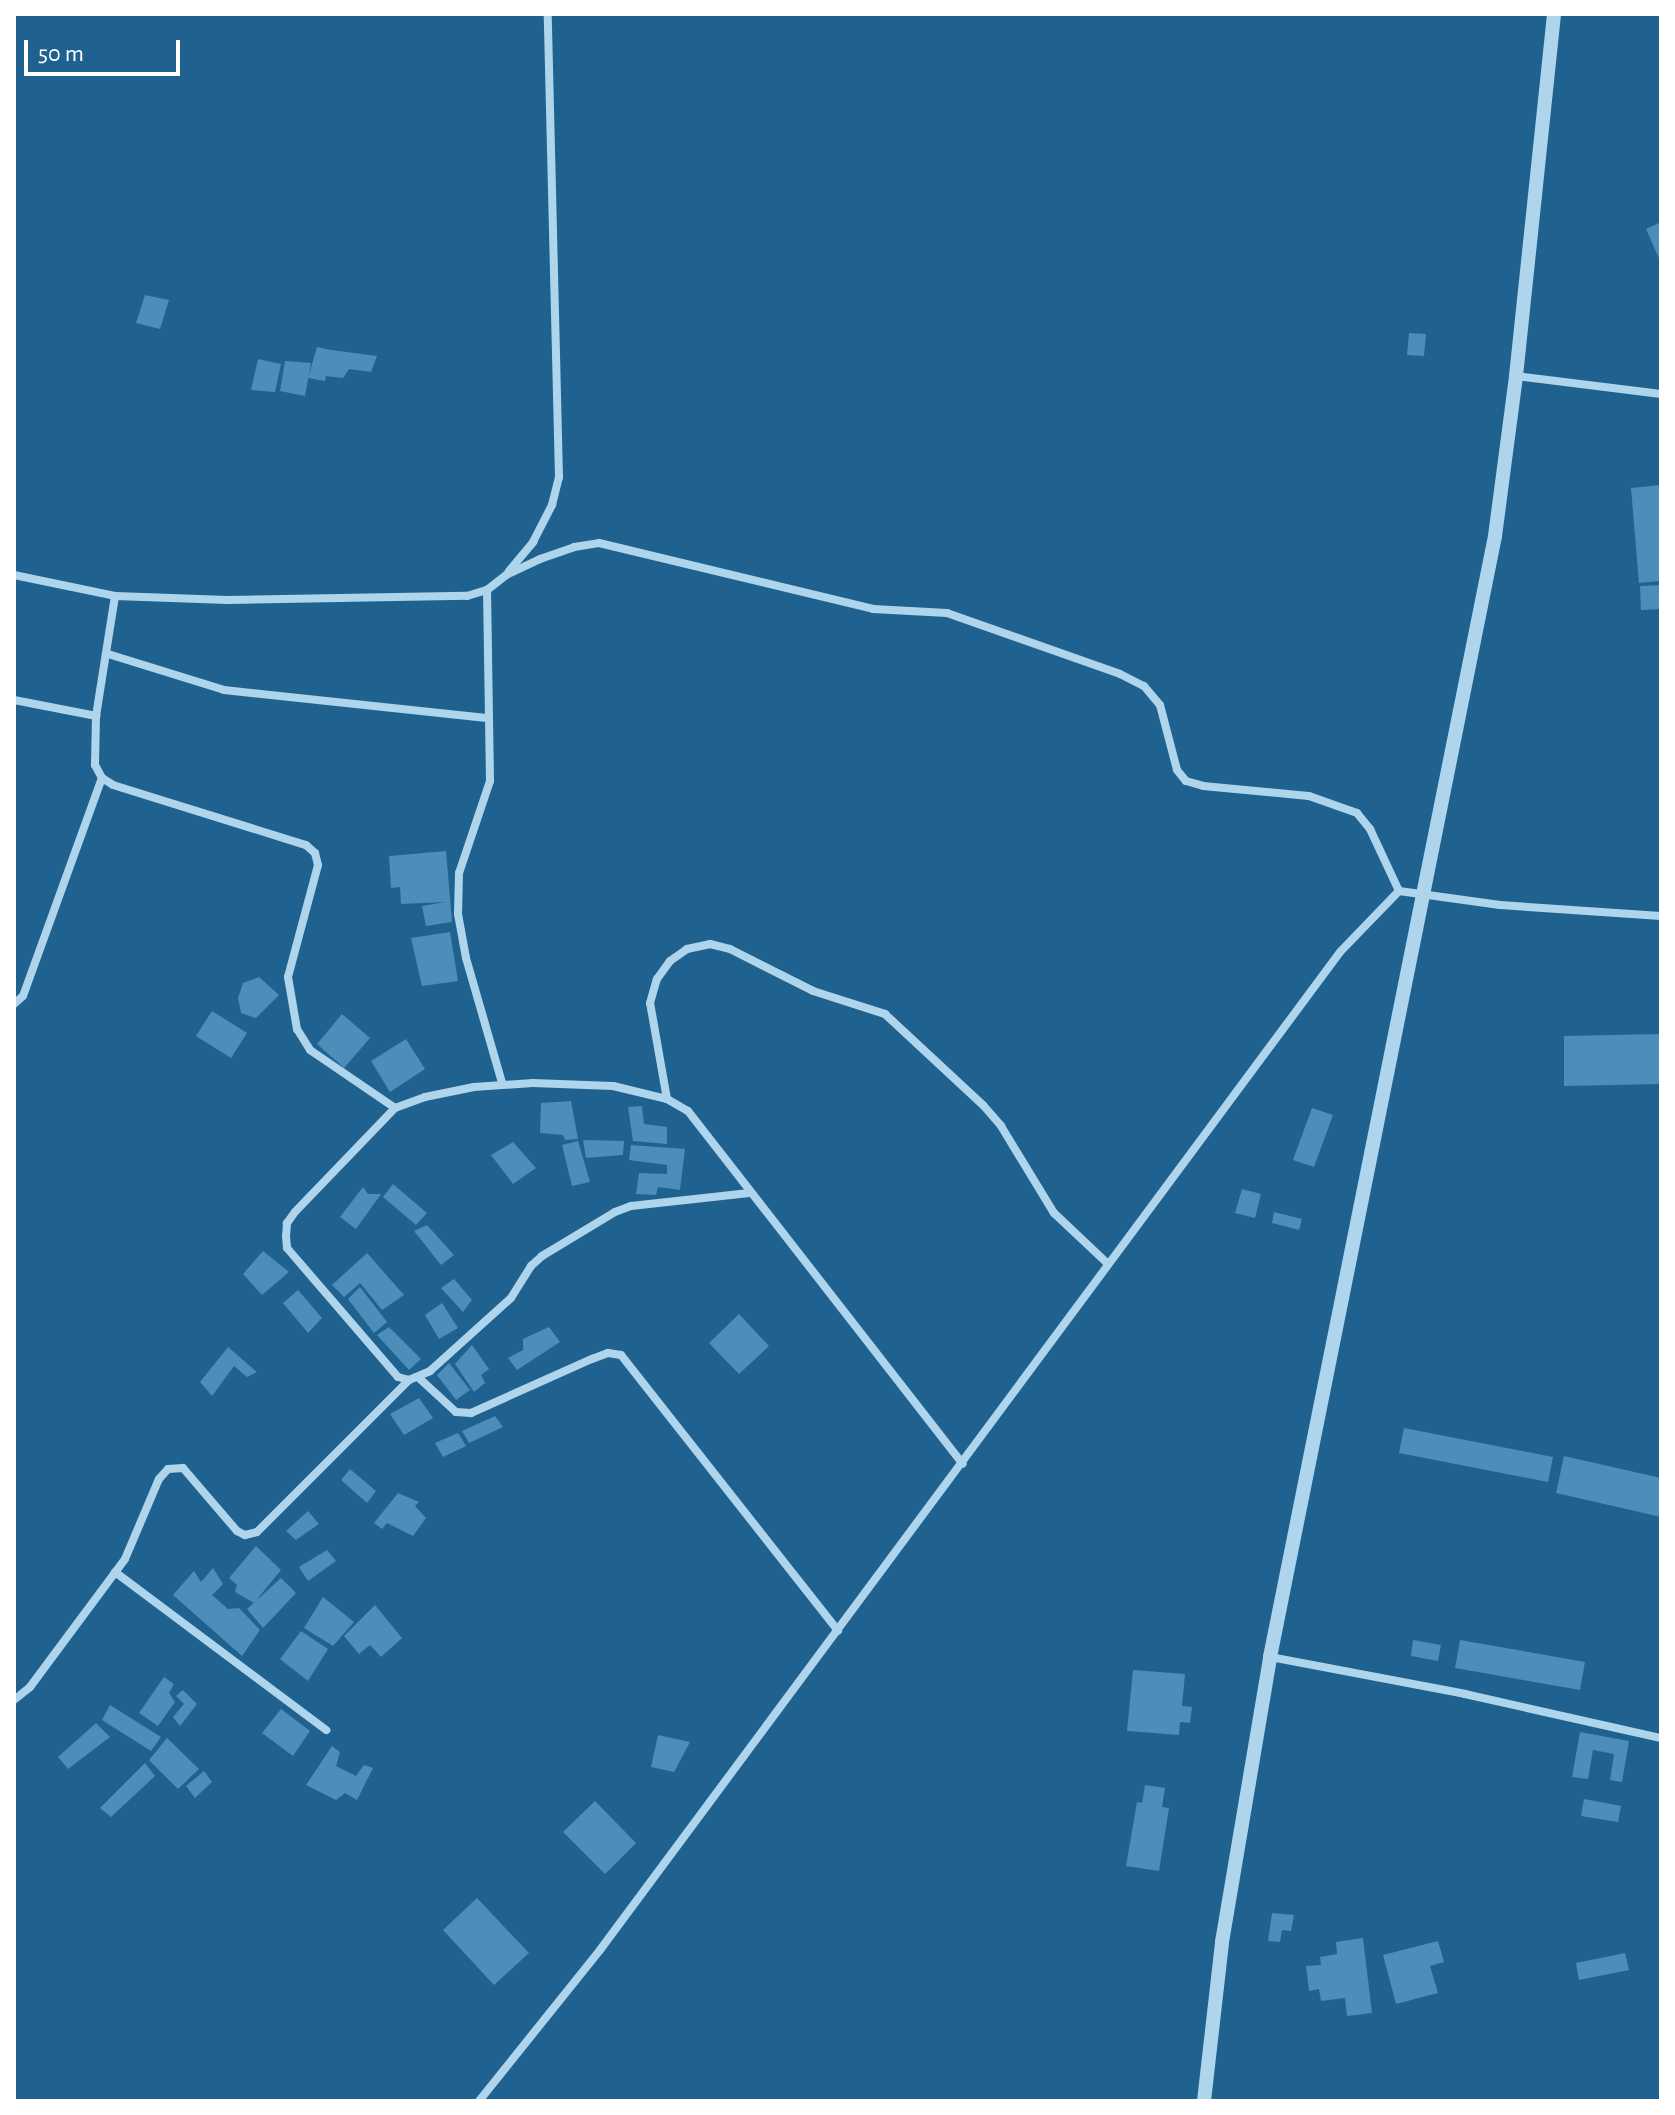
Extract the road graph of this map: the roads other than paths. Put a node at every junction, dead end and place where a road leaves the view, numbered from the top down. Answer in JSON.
{"nodes":[{"id":1,"x":548,"y":14,"type":"edge"},
{"id":2,"x":1554,"y":14,"type":"edge"},
{"id":3,"x":1516,"y":376,"type":"junction"},
{"id":4,"x":1661,"y":394,"type":"edge"},
{"id":5,"x":14,"y":575,"type":"edge"},
{"id":6,"x":506,"y":575,"type":"junction"},
{"id":7,"x":487,"y":590,"type":"junction"},
{"id":8,"x":115,"y":596,"type":"junction"},
{"id":9,"x":108,"y":654,"type":"junction"},
{"id":10,"x":14,"y":700,"type":"edge"},
{"id":11,"x":96,"y":716,"type":"junction"},
{"id":12,"x":487,"y":718,"type":"junction"},
{"id":13,"x":102,"y":778,"type":"junction"},
{"id":14,"x":1399,"y":891,"type":"junction"},
{"id":15,"x":1426,"y":892,"type":"junction"},
{"id":16,"x":1661,"y":916,"type":"edge"},
{"id":17,"x":14,"y":1004,"type":"edge"},
{"id":18,"x":502,"y":1083,"type":"junction"},
{"id":19,"x":667,"y":1099,"type":"junction"},
{"id":20,"x":395,"y":1108,"type":"junction"},
{"id":21,"x":749,"y":1193,"type":"junction"},
{"id":22,"x":1107,"y":1263,"type":"junction"},
{"id":23,"x":419,"y":1378,"type":"junction"},
{"id":24,"x":409,"y":1380,"type":"junction"},
{"id":25,"x":963,"y":1464,"type":"junction"},
{"id":26,"x":115,"y":1572,"type":"junction"},
{"id":27,"x":838,"y":1631,"type":"junction"},
{"id":28,"x":1270,"y":1657,"type":"junction"},
{"id":29,"x":14,"y":1700,"type":"edge"},
{"id":30,"x":326,"y":1730,"type":"dead end"},
{"id":31,"x":1661,"y":1738,"type":"edge"},
{"id":32,"x":479,"y":2101,"type":"edge"},
{"id":33,"x":1204,"y":2101,"type":"edge"}],
"edges":[{"from":1,"to":6,"type":"street"},
{"from":2,"to":3,"type":"street"},
{"from":3,"to":4,"type":"street"},
{"from":3,"to":15,"type":"street"},
{"from":5,"to":8,"type":"street"},
{"from":6,"to":7,"type":"street"},
{"from":6,"to":14,"type":"street"},
{"from":7,"to":8,"type":"street"},
{"from":7,"to":12,"type":"street"},
{"from":8,"to":9,"type":"street"},
{"from":9,"to":11,"type":"street"},
{"from":9,"to":12,"type":"street"},
{"from":10,"to":11,"type":"street"},
{"from":11,"to":13,"type":"street"},
{"from":12,"to":18,"type":"street"},
{"from":13,"to":17,"type":"street"},
{"from":13,"to":20,"type":"street"},
{"from":14,"to":15,"type":"street"},
{"from":14,"to":22,"type":"street"},
{"from":15,"to":16,"type":"street"},
{"from":15,"to":28,"type":"street"},
{"from":18,"to":19,"type":"street"},
{"from":18,"to":20,"type":"street"},
{"from":19,"to":21,"type":"street"},
{"from":19,"to":22,"type":"street"},
{"from":20,"to":24,"type":"street"},
{"from":21,"to":23,"type":"street"},
{"from":21,"to":25,"type":"street"},
{"from":22,"to":25,"type":"street"},
{"from":23,"to":24,"type":"street"},
{"from":23,"to":27,"type":"street"},
{"from":24,"to":26,"type":"street"},
{"from":25,"to":27,"type":"street"},
{"from":26,"to":29,"type":"street"},
{"from":26,"to":30,"type":"street"},
{"from":27,"to":32,"type":"street"},
{"from":28,"to":31,"type":"street"},
{"from":28,"to":33,"type":"street"}]}
